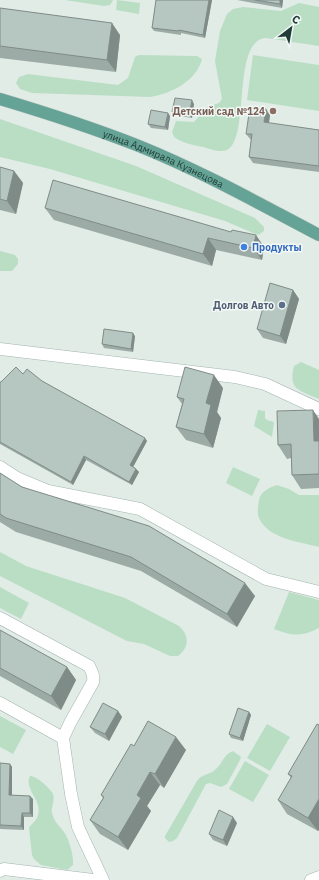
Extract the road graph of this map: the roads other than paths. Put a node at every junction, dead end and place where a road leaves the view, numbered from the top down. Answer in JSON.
{"nodes":[{"id":1,"x":0,"y":99,"type":"edge"},
{"id":2,"x":319,"y":235,"type":"edge"},
{"id":3,"x":0,"y":349,"type":"edge"},
{"id":4,"x":319,"y":409,"type":"edge"},
{"id":5,"x":0,"y":467,"type":"edge"},
{"id":6,"x":319,"y":592,"type":"edge"},
{"id":7,"x":0,"y":618,"type":"edge"},
{"id":8,"x":0,"y":703,"type":"edge"},
{"id":9,"x":63,"y":738,"type":"junction"},
{"id":10,"x":0,"y":871,"type":"edge"},
{"id":11,"x":319,"y":877,"type":"edge"},
{"id":12,"x":93,"y":880,"type":"edge"},
{"id":13,"x":103,"y":880,"type":"edge"},
{"id":14,"x":311,"y":880,"type":"edge"}],
"edges":[{"from":1,"to":2,"type":"main road","name":"улица Адмирала Кузнецова"},
{"from":3,"to":4,"type":"street"},
{"from":5,"to":6,"type":"street"},
{"from":7,"to":9,"type":"street"},
{"from":8,"to":9,"type":"street"},
{"from":9,"to":13,"type":"street"},
{"from":10,"to":12,"type":"street"},
{"from":11,"to":14,"type":"street"}]}
